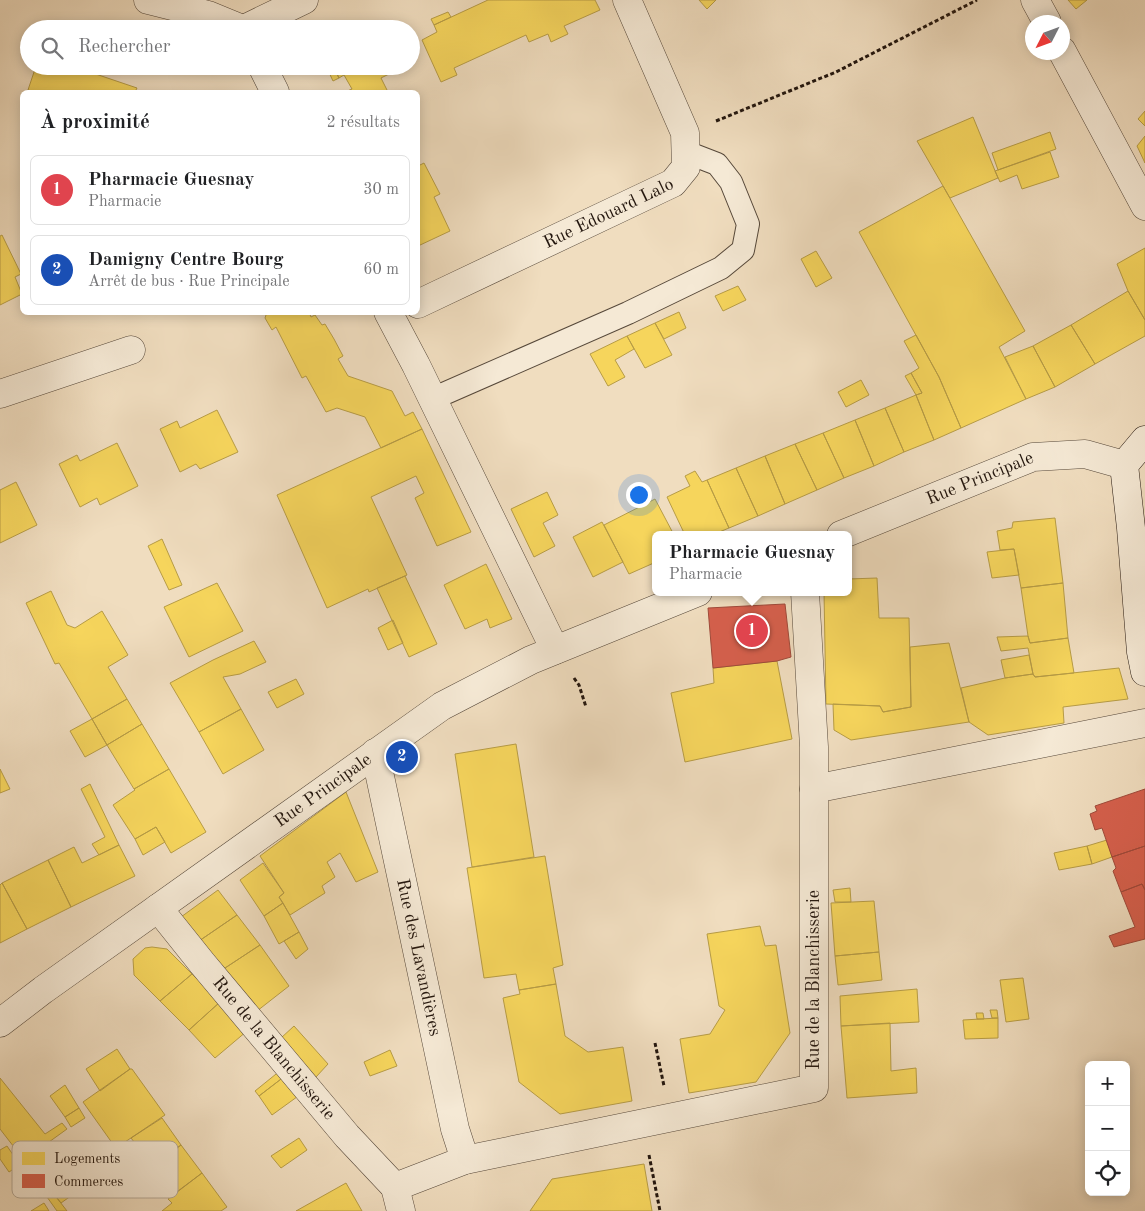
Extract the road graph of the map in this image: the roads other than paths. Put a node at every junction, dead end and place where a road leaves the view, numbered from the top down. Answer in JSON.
{"nodes":[{"id":1,"x":148,"y":0,"type":"edge"},
{"id":2,"x":304,"y":0,"type":"edge"},
{"id":3,"x":628,"y":0,"type":"edge"},
{"id":4,"x":1035,"y":0,"type":"edge"},
{"id":5,"x":1043,"y":15,"type":"edge"},
{"id":6,"x":220,"y":20,"type":"edge"},
{"id":7,"x":262,"y":20,"type":"edge"},
{"id":8,"x":1067,"y":60,"type":"edge"},
{"id":9,"x":266,"y":75,"type":"edge"},
{"id":10,"x":274,"y":90,"type":"edge"},
{"id":11,"x":685,"y":143,"type":"junction"},
{"id":12,"x":1145,"y":206,"type":"edge"},
{"id":13,"x":420,"y":303,"type":"edge"},
{"id":14,"x":393,"y":315,"type":"edge"},
{"id":15,"x":131,"y":350,"type":"dead end"},
{"id":16,"x":0,"y":394,"type":"edge"},
{"id":17,"x":432,"y":399,"type":"junction"},
{"id":18,"x":1145,"y":440,"type":"edge"},
{"id":19,"x":1124,"y":465,"type":"junction"},
{"id":20,"x":851,"y":531,"type":"edge"},
{"id":21,"x":688,"y":596,"type":"edge"},
{"id":22,"x":805,"y":596,"type":"edge"},
{"id":23,"x":555,"y":650,"type":"junction"},
{"id":24,"x":1145,"y":672,"type":"edge"},
{"id":25,"x":1145,"y":723,"type":"edge"},
{"id":26,"x":375,"y":753,"type":"junction"},
{"id":27,"x":814,"y":789,"type":"junction"},
{"id":28,"x":158,"y":908,"type":"junction"},
{"id":29,"x":0,"y":1023,"type":"edge"},
{"id":30,"x":464,"y":1160,"type":"junction"},
{"id":31,"x":398,"y":1199,"type":"edge"}],
"edges":[{"from":1,"to":6,"type":"street"},
{"from":2,"to":7,"type":"street"},
{"from":3,"to":11,"type":"street"},
{"from":4,"to":5,"type":"street"},
{"from":8,"to":12,"type":"street"},
{"from":9,"to":10,"type":"street"},
{"from":11,"to":13,"type":"street","name":"Rue Edouard Lalo"},
{"from":11,"to":17,"type":"lane"},
{"from":14,"to":17,"type":"street"},
{"from":15,"to":16,"type":"street"},
{"from":17,"to":23,"type":"street"},
{"from":18,"to":19,"type":"street"},
{"from":19,"to":20,"type":"street","name":"Rue Principale"},
{"from":19,"to":24,"type":"street"},
{"from":21,"to":23,"type":"street","name":"Rue Principale"},
{"from":22,"to":27,"type":"street","name":"Rue de la Blanchisserie"},
{"from":23,"to":26,"type":"street","name":"Rue Principale"},
{"from":25,"to":27,"type":"street"},
{"from":26,"to":28,"type":"street","name":"Rue Principale"},
{"from":26,"to":30,"type":"street","name":"Rue des Lavandières"},
{"from":27,"to":30,"type":"street","name":"Rue de la Blanchisserie"},
{"from":28,"to":29,"type":"street","name":"Rue Principale"},
{"from":28,"to":31,"type":"street","name":"Rue de la Blanchisserie"},
{"from":30,"to":31,"type":"street","name":"Rue de la Blanchisserie"}]}
